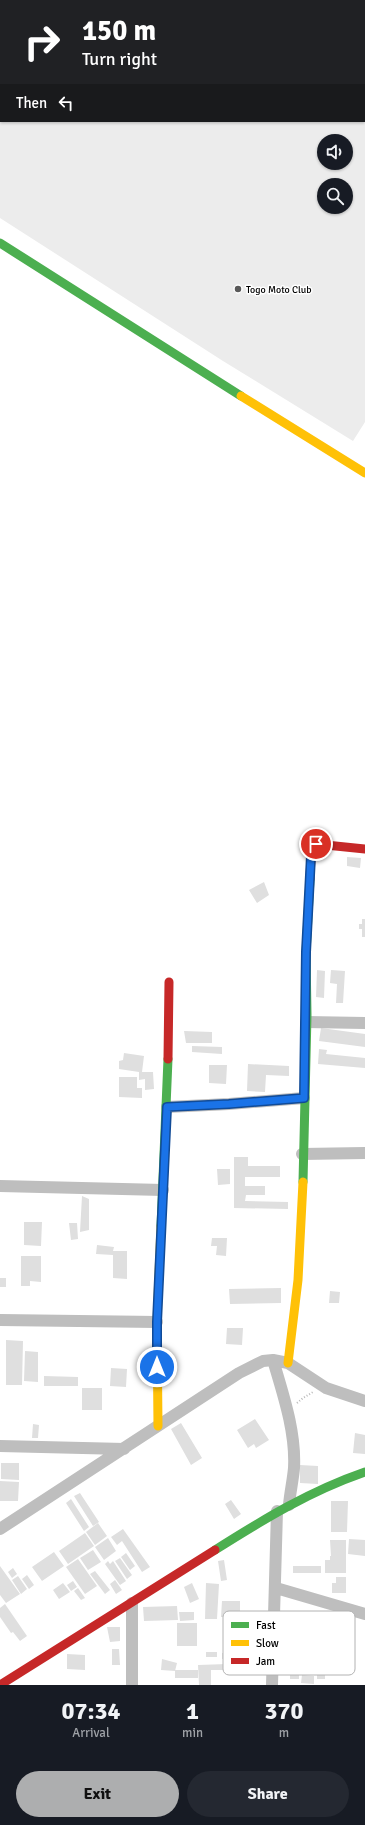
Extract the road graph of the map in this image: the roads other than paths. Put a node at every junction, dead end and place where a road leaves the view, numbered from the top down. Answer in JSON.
{"nodes":[{"id":1,"x":0,"y":243,"type":"edge"},
{"id":2,"x":365,"y":473,"type":"edge"},
{"id":3,"x":365,"y":849,"type":"edge"},
{"id":4,"x":169,"y":982,"type":"dead end"},
{"id":5,"x":306,"y":1022,"type":"junction"},
{"id":6,"x":365,"y":1023,"type":"edge"},
{"id":7,"x":304,"y":1098,"type":"junction"},
{"id":8,"x":167,"y":1107,"type":"junction"},
{"id":9,"x":365,"y":1153,"type":"edge"},
{"id":10,"x":302,"y":1154,"type":"junction"},
{"id":11,"x":0,"y":1186,"type":"edge"},
{"id":12,"x":163,"y":1190,"type":"junction"},
{"id":13,"x":0,"y":1320,"type":"edge"},
{"id":14,"x":157,"y":1322,"type":"junction"},
{"id":15,"x":273,"y":1360,"type":"junction"},
{"id":16,"x":288,"y":1363,"type":"junction"},
{"id":17,"x":365,"y":1401,"type":"edge"},
{"id":18,"x":158,"y":1426,"type":"junction"},
{"id":19,"x":0,"y":1446,"type":"edge"},
{"id":20,"x":124,"y":1449,"type":"junction"},
{"id":21,"x":365,"y":1472,"type":"edge"},
{"id":22,"x":289,"y":1505,"type":"junction"},
{"id":23,"x":277,"y":1511,"type":"junction"},
{"id":24,"x":0,"y":1529,"type":"edge"},
{"id":25,"x":276,"y":1588,"type":"junction"},
{"id":26,"x":132,"y":1603,"type":"junction"},
{"id":27,"x":275,"y":1611,"type":"edge"},
{"id":28,"x":355,"y":1611,"type":"edge"},
{"id":29,"x":355,"y":1611,"type":"edge"},
{"id":30,"x":365,"y":1614,"type":"edge"},
{"id":31,"x":272,"y":1675,"type":"edge"},
{"id":32,"x":3,"y":1684,"type":"edge"},
{"id":33,"x":132,"y":1685,"type":"edge"},
{"id":34,"x":272,"y":1685,"type":"edge"}],
"edges":[{"from":1,"to":2,"type":"street"},
{"from":3,"to":5,"type":"street"},
{"from":4,"to":8,"type":"street"},
{"from":5,"to":6,"type":"street"},
{"from":5,"to":7,"type":"street"},
{"from":7,"to":8,"type":"street"},
{"from":7,"to":10,"type":"street"},
{"from":8,"to":12,"type":"street"},
{"from":9,"to":10,"type":"street"},
{"from":10,"to":16,"type":"street"},
{"from":11,"to":12,"type":"street"},
{"from":12,"to":14,"type":"street"},
{"from":13,"to":14,"type":"street"},
{"from":14,"to":18,"type":"street"},
{"from":15,"to":16,"type":"street"},
{"from":15,"to":18,"type":"street"},
{"from":15,"to":22,"type":"street"},
{"from":16,"to":17,"type":"street"},
{"from":18,"to":20,"type":"street"},
{"from":19,"to":20,"type":"street"},
{"from":20,"to":24,"type":"street"},
{"from":21,"to":22,"type":"street"},
{"from":22,"to":23,"type":"street"},
{"from":23,"to":25,"type":"street"},
{"from":23,"to":26,"type":"street"},
{"from":25,"to":27,"type":"street"},
{"from":25,"to":29,"type":"street"},
{"from":26,"to":32,"type":"street"},
{"from":26,"to":33,"type":"street"},
{"from":28,"to":30,"type":"street"},
{"from":31,"to":34,"type":"street"}]}
